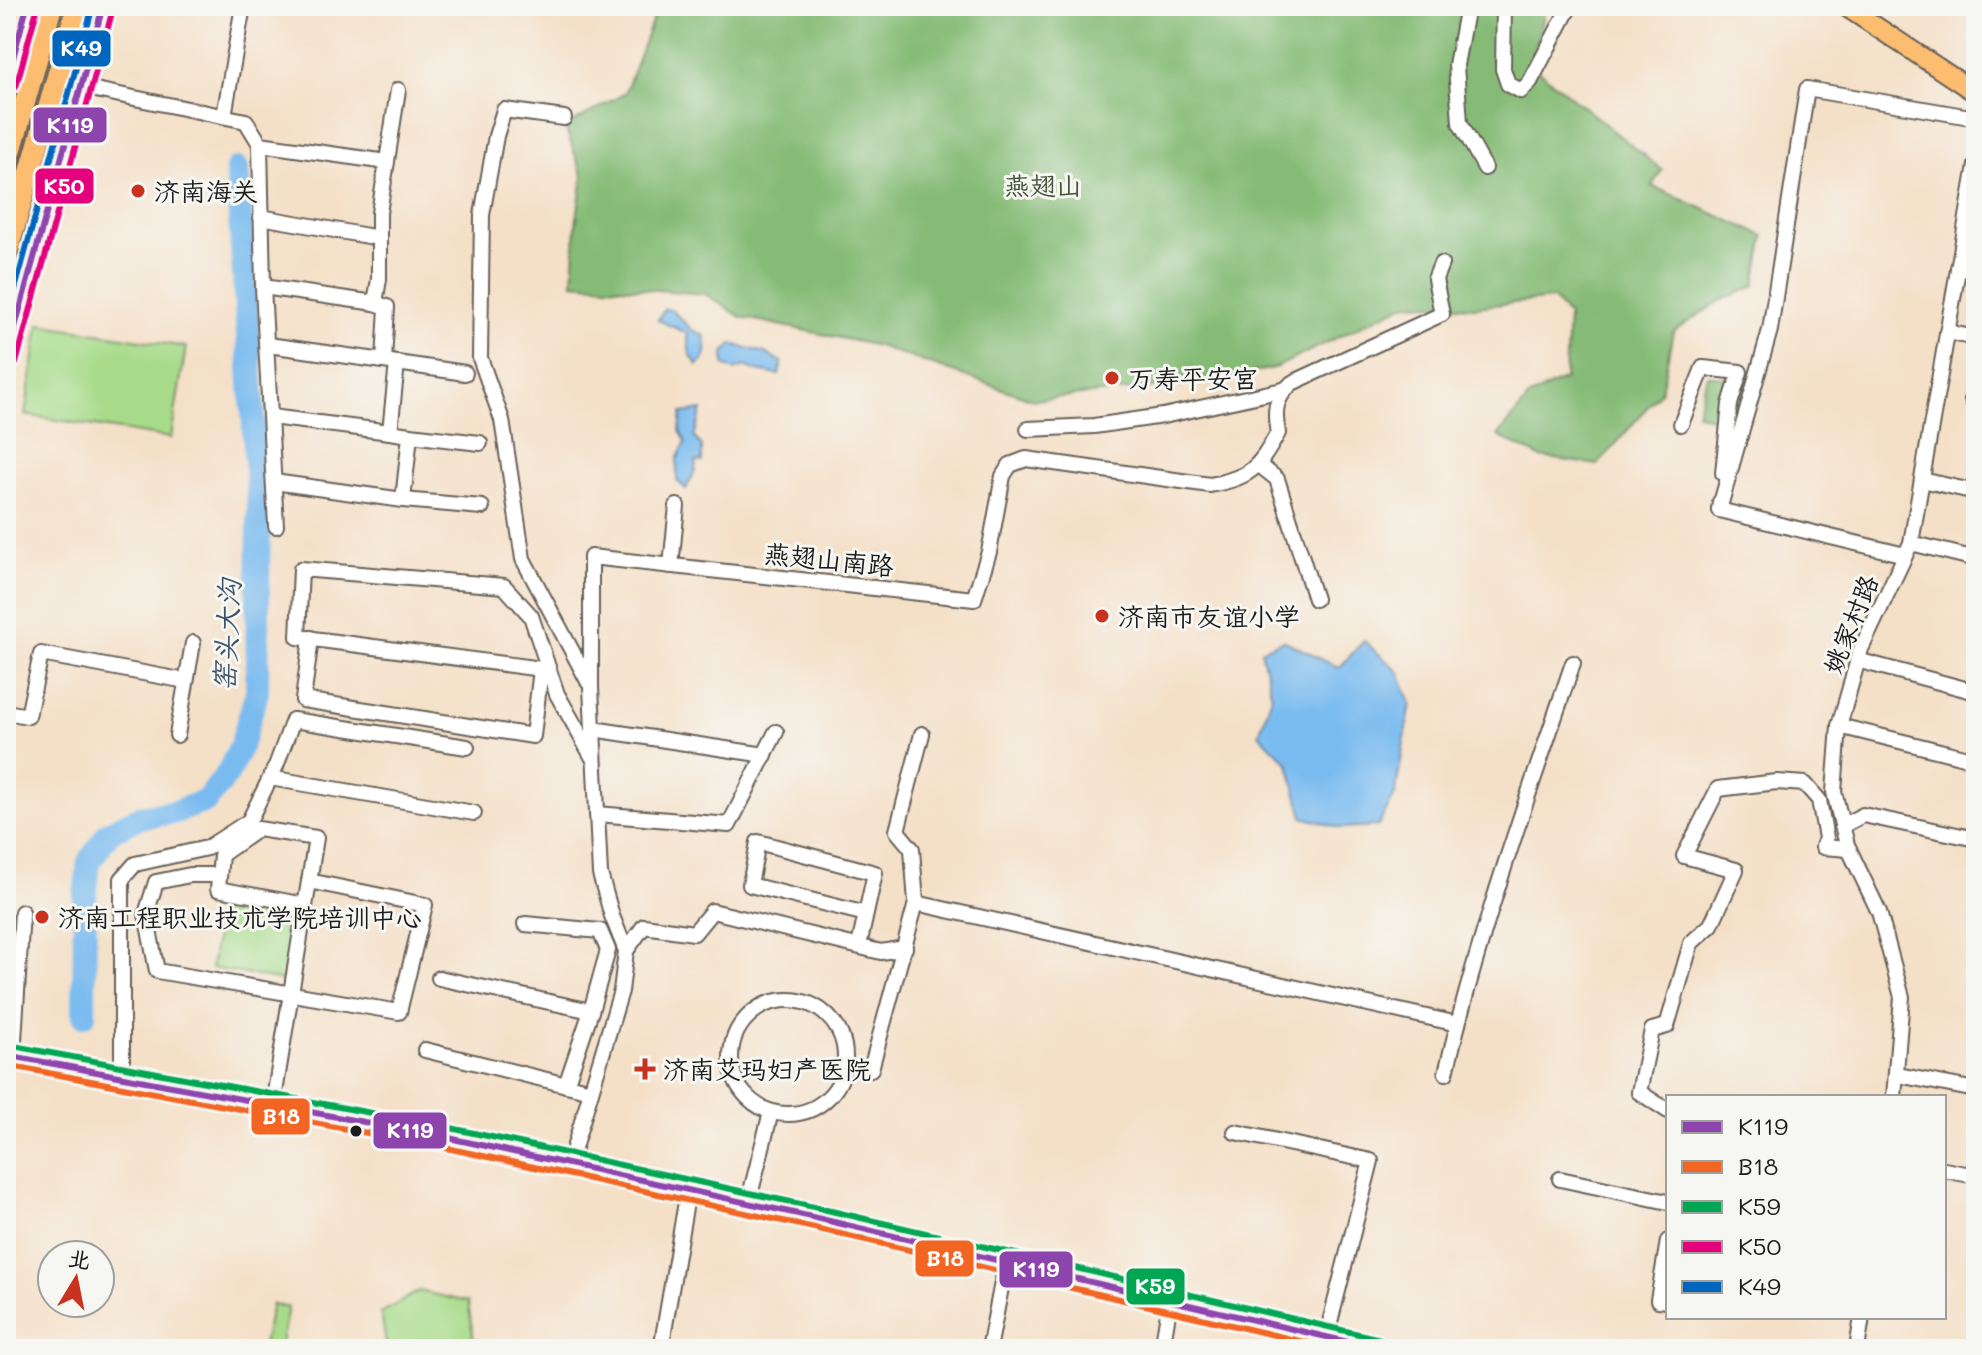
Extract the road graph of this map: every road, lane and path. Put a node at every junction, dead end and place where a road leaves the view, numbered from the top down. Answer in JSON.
{"nodes":[{"id":1,"x":27,"y":6,"type":"edge"},
{"id":2,"x":52,"y":6,"type":"edge"},
{"id":3,"x":77,"y":6,"type":"edge"},
{"id":4,"x":103,"y":6,"type":"edge"},
{"id":5,"x":243,"y":6,"type":"edge"},
{"id":6,"x":1467,"y":6,"type":"edge"},
{"id":7,"x":1504,"y":6,"type":"edge"},
{"id":8,"x":1570,"y":6,"type":"edge"},
{"id":9,"x":1845,"y":6,"type":"edge"},
{"id":10,"x":6,"y":84,"type":"edge"},
{"id":11,"x":81,"y":87,"type":"junction"},
{"id":12,"x":398,"y":90,"type":"dead end"},
{"id":13,"x":1976,"y":93,"type":"edge"},
{"id":14,"x":224,"y":116,"type":"junction"},
{"id":15,"x":564,"y":118,"type":"dead end"},
{"id":16,"x":1976,"y":118,"type":"edge"},
{"id":17,"x":260,"y":144,"type":"junction"},
{"id":18,"x":387,"y":162,"type":"junction"},
{"id":19,"x":1976,"y":165,"type":"edge"},
{"id":20,"x":1485,"y":168,"type":"dead end"},
{"id":21,"x":6,"y":170,"type":"edge"},
{"id":22,"x":1974,"y":188,"type":"edge"},
{"id":23,"x":261,"y":217,"type":"junction"},
{"id":24,"x":379,"y":238,"type":"junction"},
{"id":25,"x":6,"y":257,"type":"edge"},
{"id":26,"x":1441,"y":264,"type":"dead end"},
{"id":27,"x":1958,"y":268,"type":"junction"},
{"id":28,"x":1976,"y":271,"type":"edge"},
{"id":29,"x":263,"y":287,"type":"junction"},
{"id":30,"x":375,"y":303,"type":"junction"},
{"id":31,"x":11,"y":324,"type":"edge"},
{"id":32,"x":1947,"y":332,"type":"junction"},
{"id":33,"x":1976,"y":338,"type":"edge"},
{"id":34,"x":268,"y":345,"type":"junction"},
{"id":35,"x":6,"y":360,"type":"edge"},
{"id":36,"x":390,"y":362,"type":"junction"},
{"id":37,"x":465,"y":373,"type":"dead end"},
{"id":38,"x":1976,"y":373,"type":"edge"},
{"id":39,"x":1283,"y":390,"type":"junction"},
{"id":40,"x":1976,"y":409,"type":"edge"},
{"id":41,"x":271,"y":417,"type":"junction"},
{"id":42,"x":1681,"y":424,"type":"dead end"},
{"id":43,"x":1028,"y":429,"type":"dead end"},
{"id":44,"x":390,"y":432,"type":"junction"},
{"id":45,"x":410,"y":435,"type":"junction"},
{"id":46,"x":480,"y":443,"type":"dead end"},
{"id":47,"x":1258,"y":464,"type":"junction"},
{"id":48,"x":1922,"y":480,"type":"junction"},
{"id":49,"x":274,"y":482,"type":"junction"},
{"id":50,"x":1976,"y":492,"type":"edge"},
{"id":51,"x":403,"y":500,"type":"junction"},
{"id":52,"x":677,"y":506,"type":"dead end"},
{"id":53,"x":482,"y":507,"type":"dead end"},
{"id":54,"x":1719,"y":510,"type":"junction"},
{"id":55,"x":276,"y":526,"type":"dead end"},
{"id":56,"x":1908,"y":549,"type":"junction"},
{"id":57,"x":1976,"y":559,"type":"edge"},
{"id":58,"x":671,"y":566,"type":"junction"},
{"id":59,"x":1315,"y":599,"type":"dead end"},
{"id":60,"x":311,"y":638,"type":"junction"},
{"id":61,"x":193,"y":643,"type":"dead end"},
{"id":62,"x":1857,"y":660,"type":"junction"},
{"id":63,"x":1573,"y":663,"type":"dead end"},
{"id":64,"x":545,"y":669,"type":"junction"},
{"id":65,"x":186,"y":681,"type":"junction"},
{"id":66,"x":591,"y":687,"type":"junction"},
{"id":67,"x":1976,"y":692,"type":"edge"},
{"id":68,"x":6,"y":712,"type":"edge"},
{"id":69,"x":1839,"y":726,"type":"junction"},
{"id":70,"x":593,"y":729,"type":"junction"},
{"id":71,"x":776,"y":732,"type":"dead end"},
{"id":72,"x":922,"y":734,"type":"dead end"},
{"id":73,"x":177,"y":735,"type":"dead end"},
{"id":74,"x":467,"y":747,"type":"dead end"},
{"id":75,"x":765,"y":755,"type":"junction"},
{"id":76,"x":1976,"y":760,"type":"edge"},
{"id":77,"x":595,"y":762,"type":"junction"},
{"id":78,"x":270,"y":778,"type":"junction"},
{"id":79,"x":474,"y":813,"type":"dead end"},
{"id":80,"x":597,"y":814,"type":"junction"},
{"id":81,"x":1842,"y":826,"type":"junction"},
{"id":82,"x":1976,"y":839,"type":"edge"},
{"id":83,"x":1849,"y":849,"type":"junction"},
{"id":84,"x":219,"y":875,"type":"junction"},
{"id":85,"x":309,"y":881,"type":"junction"},
{"id":86,"x":916,"y":903,"type":"junction"},
{"id":87,"x":305,"y":905,"type":"junction"},
{"id":88,"x":22,"y":912,"type":"dead end"},
{"id":89,"x":866,"y":914,"type":"junction"},
{"id":90,"x":525,"y":924,"type":"dead end"},
{"id":91,"x":860,"y":941,"type":"dead end"},
{"id":92,"x":905,"y":948,"type":"junction"},
{"id":93,"x":626,"y":951,"type":"junction"},
{"id":94,"x":439,"y":978,"type":"dead end"},
{"id":95,"x":291,"y":994,"type":"junction"},
{"id":96,"x":591,"y":1011,"type":"junction"},
{"id":97,"x":1458,"y":1024,"type":"junction"},
{"id":98,"x":425,"y":1050,"type":"dead end"},
{"id":99,"x":10,"y":1056,"type":"edge"},
{"id":100,"x":871,"y":1069,"type":"dead end"},
{"id":101,"x":1446,"y":1073,"type":"dead end"},
{"id":102,"x":1898,"y":1075,"type":"junction"},
{"id":103,"x":122,"y":1077,"type":"junction"},
{"id":104,"x":566,"y":1085,"type":"junction"},
{"id":105,"x":1976,"y":1090,"type":"edge"},
{"id":106,"x":591,"y":1091,"type":"junction"},
{"id":107,"x":1894,"y":1095,"type":"edge"},
{"id":108,"x":273,"y":1105,"type":"junction"},
{"id":109,"x":1666,"y":1110,"type":"edge"},
{"id":110,"x":771,"y":1112,"type":"junction"},
{"id":111,"x":1235,"y":1132,"type":"dead end"},
{"id":112,"x":569,"y":1165,"type":"junction"},
{"id":113,"x":1946,"y":1170,"type":"edge"},
{"id":114,"x":1976,"y":1176,"type":"edge"},
{"id":115,"x":1560,"y":1179,"type":"dead end"},
{"id":116,"x":688,"y":1190,"type":"junction"},
{"id":117,"x":1666,"y":1202,"type":"edge"},
{"id":118,"x":748,"y":1203,"type":"junction"},
{"id":119,"x":1666,"y":1253,"type":"edge"},
{"id":120,"x":1006,"y":1262,"type":"junction"},
{"id":121,"x":1170,"y":1301,"type":"junction"},
{"id":122,"x":1666,"y":1301,"type":"edge"},
{"id":123,"x":1862,"y":1319,"type":"edge"},
{"id":124,"x":1319,"y":1339,"type":"edge"},
{"id":125,"x":661,"y":1349,"type":"edge"},
{"id":126,"x":989,"y":1349,"type":"edge"},
{"id":127,"x":1162,"y":1349,"type":"edge"},
{"id":128,"x":1378,"y":1349,"type":"edge"},
{"id":129,"x":1857,"y":1349,"type":"edge"}],
"edges":[{"from":1,"to":10,"type":"highway"},
{"from":2,"to":21,"type":"highway"},
{"from":3,"to":25,"type":"highway"},
{"from":4,"to":11,"type":"highway"},
{"from":5,"to":14,"type":"street"},
{"from":6,"to":20,"type":"street"},
{"from":7,"to":8,"type":"street"},
{"from":9,"to":13,"type":"main road"},
{"from":11,"to":14,"type":"street"},
{"from":11,"to":31,"type":"highway"},
{"from":12,"to":18,"type":"street"},
{"from":14,"to":17,"type":"street"},
{"from":15,"to":66,"type":"street"},
{"from":16,"to":54,"type":"street"},
{"from":17,"to":18,"type":"street"},
{"from":17,"to":23,"type":"street"},
{"from":18,"to":24,"type":"street"},
{"from":19,"to":22,"type":"street","name":"姚家村路"},
{"from":22,"to":27,"type":"street","name":"姚家村路"},
{"from":23,"to":24,"type":"street"},
{"from":23,"to":29,"type":"street"},
{"from":24,"to":30,"type":"street"},
{"from":26,"to":39,"type":"street"},
{"from":27,"to":28,"type":"street"},
{"from":27,"to":32,"type":"street","name":"姚家村路"},
{"from":29,"to":30,"type":"street"},
{"from":29,"to":34,"type":"street"},
{"from":30,"to":36,"type":"street"},
{"from":31,"to":35,"type":"highway"},
{"from":32,"to":33,"type":"street"},
{"from":32,"to":48,"type":"street","name":"姚家村路"},
{"from":34,"to":36,"type":"street"},
{"from":34,"to":41,"type":"street"},
{"from":36,"to":37,"type":"street"},
{"from":36,"to":44,"type":"street"},
{"from":38,"to":40,"type":"street"},
{"from":39,"to":43,"type":"street"},
{"from":39,"to":47,"type":"street"},
{"from":41,"to":44,"type":"street"},
{"from":41,"to":49,"type":"street"},
{"from":42,"to":54,"type":"street"},
{"from":44,"to":45,"type":"street"},
{"from":45,"to":46,"type":"street"},
{"from":45,"to":51,"type":"street"},
{"from":47,"to":58,"type":"street","name":"燕翅山南路"},
{"from":47,"to":59,"type":"street"},
{"from":48,"to":50,"type":"street"},
{"from":48,"to":56,"type":"street","name":"姚家村路"},
{"from":49,"to":51,"type":"street"},
{"from":49,"to":55,"type":"street"},
{"from":51,"to":53,"type":"street"},
{"from":52,"to":58,"type":"street"},
{"from":54,"to":56,"type":"street"},
{"from":56,"to":57,"type":"street"},
{"from":56,"to":62,"type":"street","name":"姚家村路"},
{"from":58,"to":66,"type":"street","name":"燕翅山南路"},
{"from":60,"to":64,"type":"street"},
{"from":60,"to":64,"type":"street"},
{"from":60,"to":64,"type":"street"},
{"from":61,"to":65,"type":"street"},
{"from":62,"to":67,"type":"street"},
{"from":62,"to":69,"type":"street","name":"姚家村路"},
{"from":63,"to":97,"type":"street"},
{"from":64,"to":77,"type":"street"},
{"from":65,"to":68,"type":"street"},
{"from":65,"to":73,"type":"street"},
{"from":66,"to":70,"type":"street","name":"燕翅山南路"},
{"from":69,"to":76,"type":"street"},
{"from":69,"to":81,"type":"street","name":"姚家村路"},
{"from":70,"to":75,"type":"street"},
{"from":70,"to":77,"type":"street","name":"燕翅山南路"},
{"from":71,"to":75,"type":"street"},
{"from":72,"to":86,"type":"street"},
{"from":74,"to":78,"type":"street"},
{"from":75,"to":80,"type":"street"},
{"from":77,"to":80,"type":"street","name":"燕翅山南路"},
{"from":78,"to":79,"type":"street"},
{"from":78,"to":103,"type":"street"},
{"from":80,"to":93,"type":"street","name":"燕翅山南路"},
{"from":81,"to":82,"type":"street"},
{"from":81,"to":83,"type":"street","name":"姚家村路"},
{"from":83,"to":102,"type":"street","name":"姚家村路"},
{"from":83,"to":109,"type":"street"},
{"from":84,"to":85,"type":"street"},
{"from":84,"to":87,"type":"street"},
{"from":84,"to":95,"type":"street"},
{"from":85,"to":87,"type":"street"},
{"from":85,"to":95,"type":"street"},
{"from":86,"to":92,"type":"street"},
{"from":86,"to":97,"type":"street"},
{"from":87,"to":95,"type":"street"},
{"from":88,"to":99,"type":"street"},
{"from":89,"to":89,"type":"street"},
{"from":89,"to":91,"type":"street"},
{"from":90,"to":96,"type":"street"},
{"from":92,"to":93,"type":"street"},
{"from":92,"to":100,"type":"street"},
{"from":93,"to":106,"type":"street","name":"燕翅山南路"},
{"from":94,"to":96,"type":"street"},
{"from":95,"to":108,"type":"street"},
{"from":96,"to":104,"type":"street"},
{"from":97,"to":101,"type":"street"},
{"from":98,"to":104,"type":"street"},
{"from":99,"to":103,"type":"main road"},
{"from":102,"to":105,"type":"street"},
{"from":102,"to":107,"type":"street","name":"姚家村路"},
{"from":103,"to":108,"type":"main road"},
{"from":104,"to":106,"type":"street"},
{"from":106,"to":112,"type":"street","name":"燕翅山南路"},
{"from":108,"to":112,"type":"main road"},
{"from":110,"to":110,"type":"street"},
{"from":110,"to":118,"type":"street"},
{"from":111,"to":124,"type":"street"},
{"from":112,"to":116,"type":"main road"},
{"from":113,"to":114,"type":"street"},
{"from":115,"to":117,"type":"street"},
{"from":116,"to":118,"type":"main road"},
{"from":116,"to":125,"type":"street"},
{"from":118,"to":120,"type":"main road"},
{"from":119,"to":122,"type":"street"},
{"from":120,"to":121,"type":"main road"},
{"from":120,"to":126,"type":"street"},
{"from":121,"to":124,"type":"main road"},
{"from":121,"to":127,"type":"street"},
{"from":123,"to":129,"type":"street"},
{"from":124,"to":128,"type":"main road"}]}
